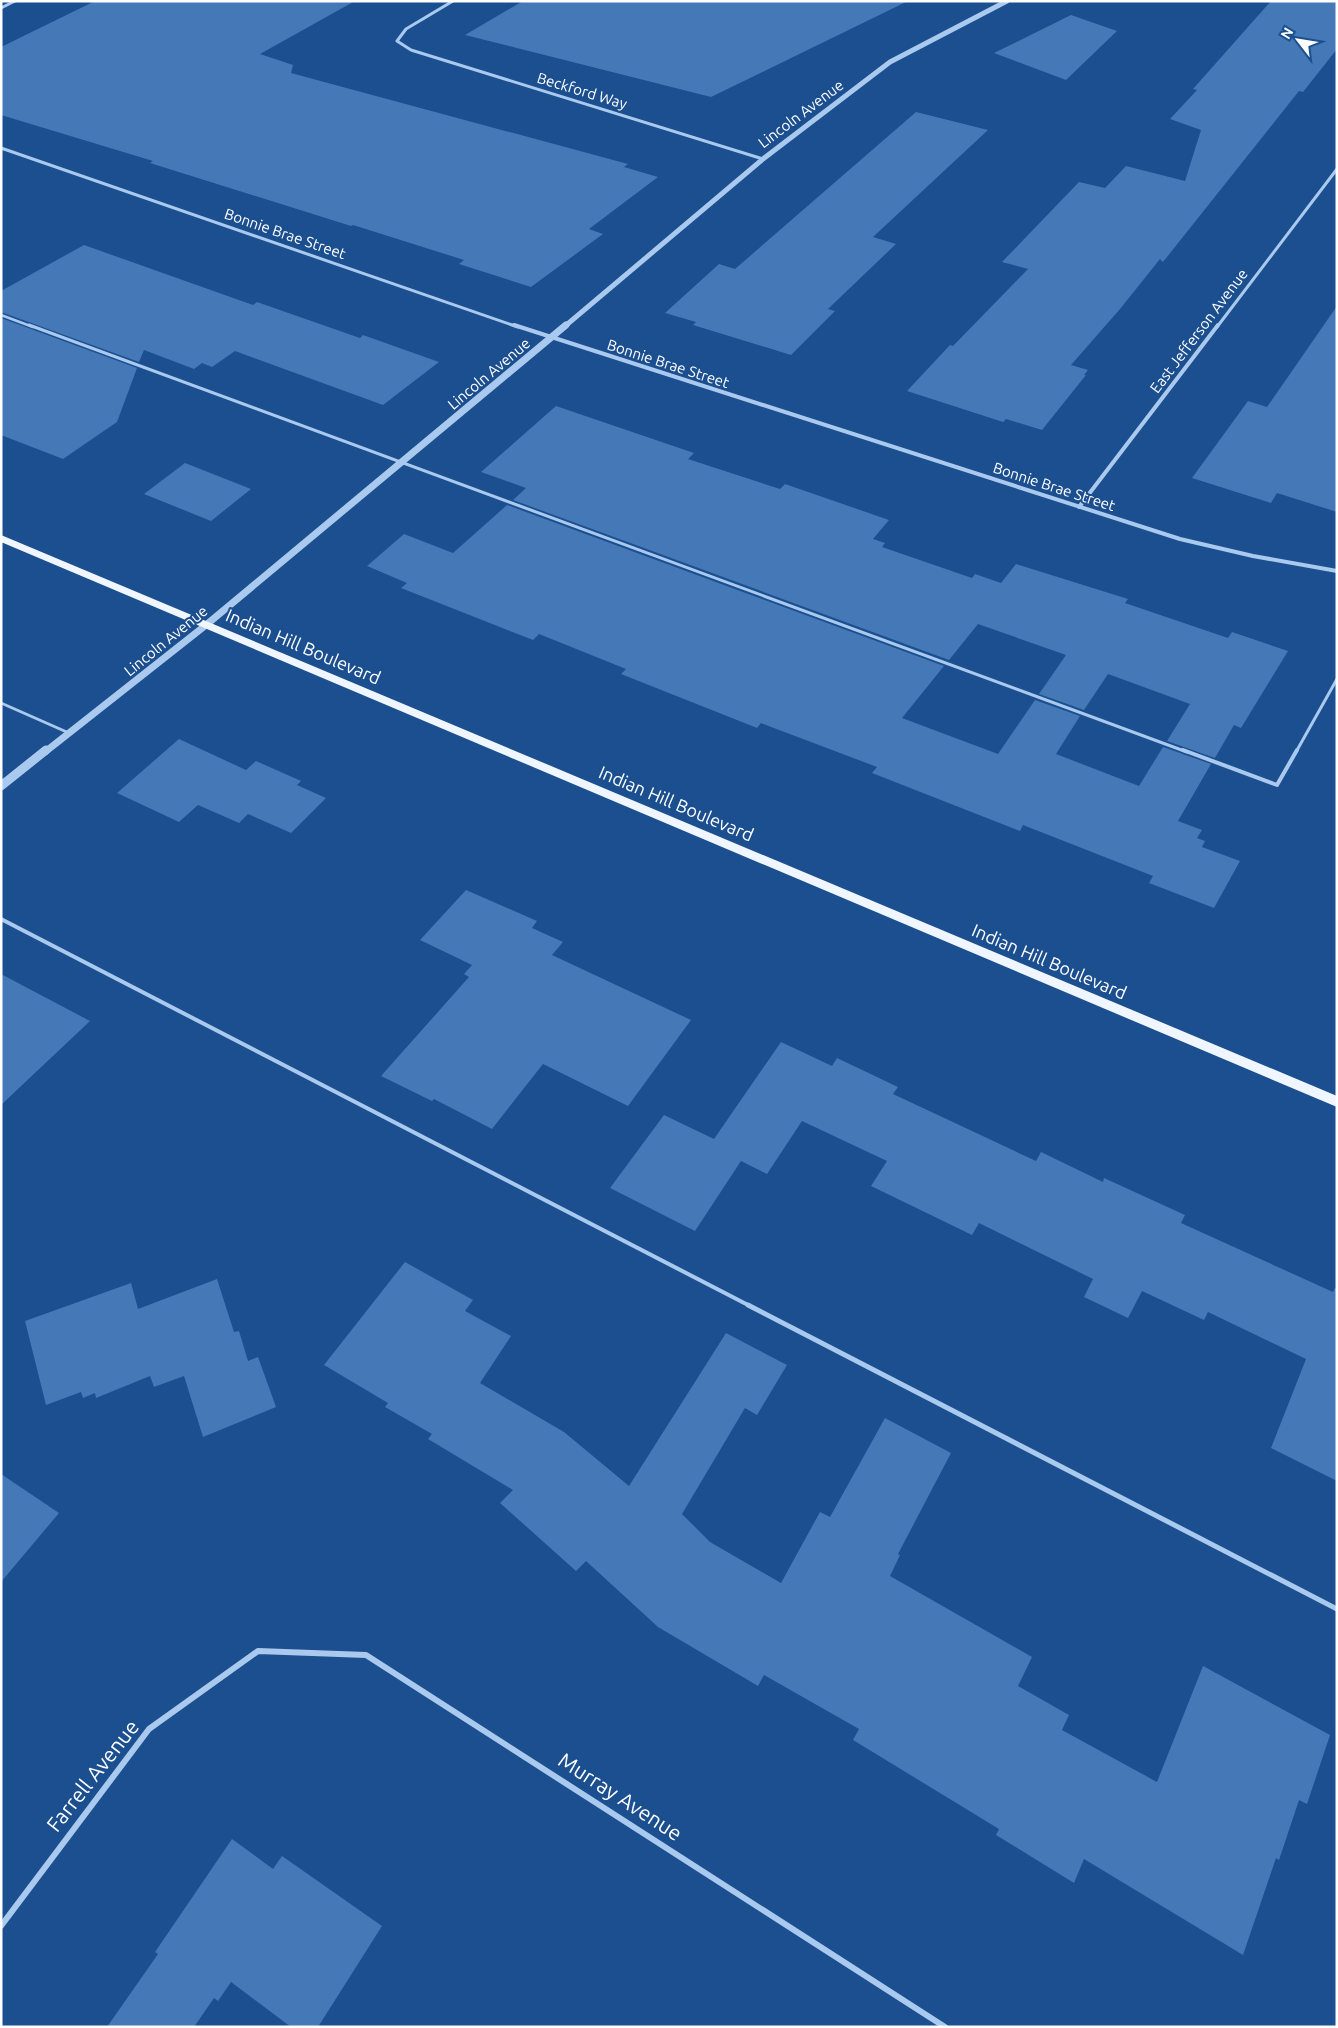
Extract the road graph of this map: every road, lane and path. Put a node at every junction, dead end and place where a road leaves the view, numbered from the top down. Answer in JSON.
{"nodes":[{"id":1,"x":15,"y":1,"type":"edge"},
{"id":2,"x":453,"y":1,"type":"edge"},
{"id":3,"x":1007,"y":1,"type":"edge"},
{"id":4,"x":1,"y":8,"type":"edge"},
{"id":5,"x":1,"y":148,"type":"edge"},
{"id":6,"x":763,"y":158,"type":"junction"},
{"id":7,"x":1337,"y":169,"type":"edge"},
{"id":8,"x":1,"y":315,"type":"edge"},
{"id":9,"x":551,"y":338,"type":"junction"},
{"id":10,"x":401,"y":463,"type":"junction"},
{"id":11,"x":1080,"y":507,"type":"junction"},
{"id":12,"x":1,"y":538,"type":"edge"},
{"id":13,"x":1337,"y":571,"type":"edge"},
{"id":14,"x":206,"y":625,"type":"junction"},
{"id":15,"x":1337,"y":679,"type":"edge"},
{"id":16,"x":1,"y":703,"type":"edge"},
{"id":17,"x":69,"y":733,"type":"junction"},
{"id":18,"x":1,"y":786,"type":"edge"},
{"id":19,"x":1,"y":919,"type":"edge"},
{"id":20,"x":1337,"y":1102,"type":"edge"},
{"id":21,"x":1337,"y":1609,"type":"edge"},
{"id":22,"x":258,"y":1651,"type":"joint"},
{"id":23,"x":1,"y":1926,"type":"edge"},
{"id":24,"x":945,"y":2027,"type":"edge"}],
"edges":[{"from":1,"to":4,"type":"street"},
{"from":2,"to":6,"type":"street","name":"Beckford Way"},
{"from":3,"to":6,"type":"street","name":"Lincoln Avenue"},
{"from":5,"to":9,"type":"street","name":"Bonnie Brae Street"},
{"from":6,"to":9,"type":"street","name":"Lincoln Avenue"},
{"from":7,"to":11,"type":"street","name":"East Jefferson Avenue"},
{"from":8,"to":10,"type":"lane"},
{"from":9,"to":10,"type":"street","name":"Lincoln Avenue"},
{"from":9,"to":11,"type":"street","name":"Bonnie Brae Street"},
{"from":10,"to":14,"type":"street","name":"Lincoln Avenue"},
{"from":10,"to":15,"type":"lane"},
{"from":11,"to":13,"type":"street","name":"Bonnie Brae Street"},
{"from":12,"to":14,"type":"main road","name":"Indian Hill Boulevard"},
{"from":14,"to":17,"type":"street","name":"Lincoln Avenue"},
{"from":14,"to":20,"type":"main road","name":"Indian Hill Boulevard"},
{"from":16,"to":17,"type":"lane"},
{"from":17,"to":18,"type":"street","name":"Lincoln Avenue"},
{"from":19,"to":21,"type":"lane"},
{"from":22,"to":23,"type":"street","name":"Farrell Avenue"},
{"from":22,"to":24,"type":"street","name":"Murray Avenue"}]}
